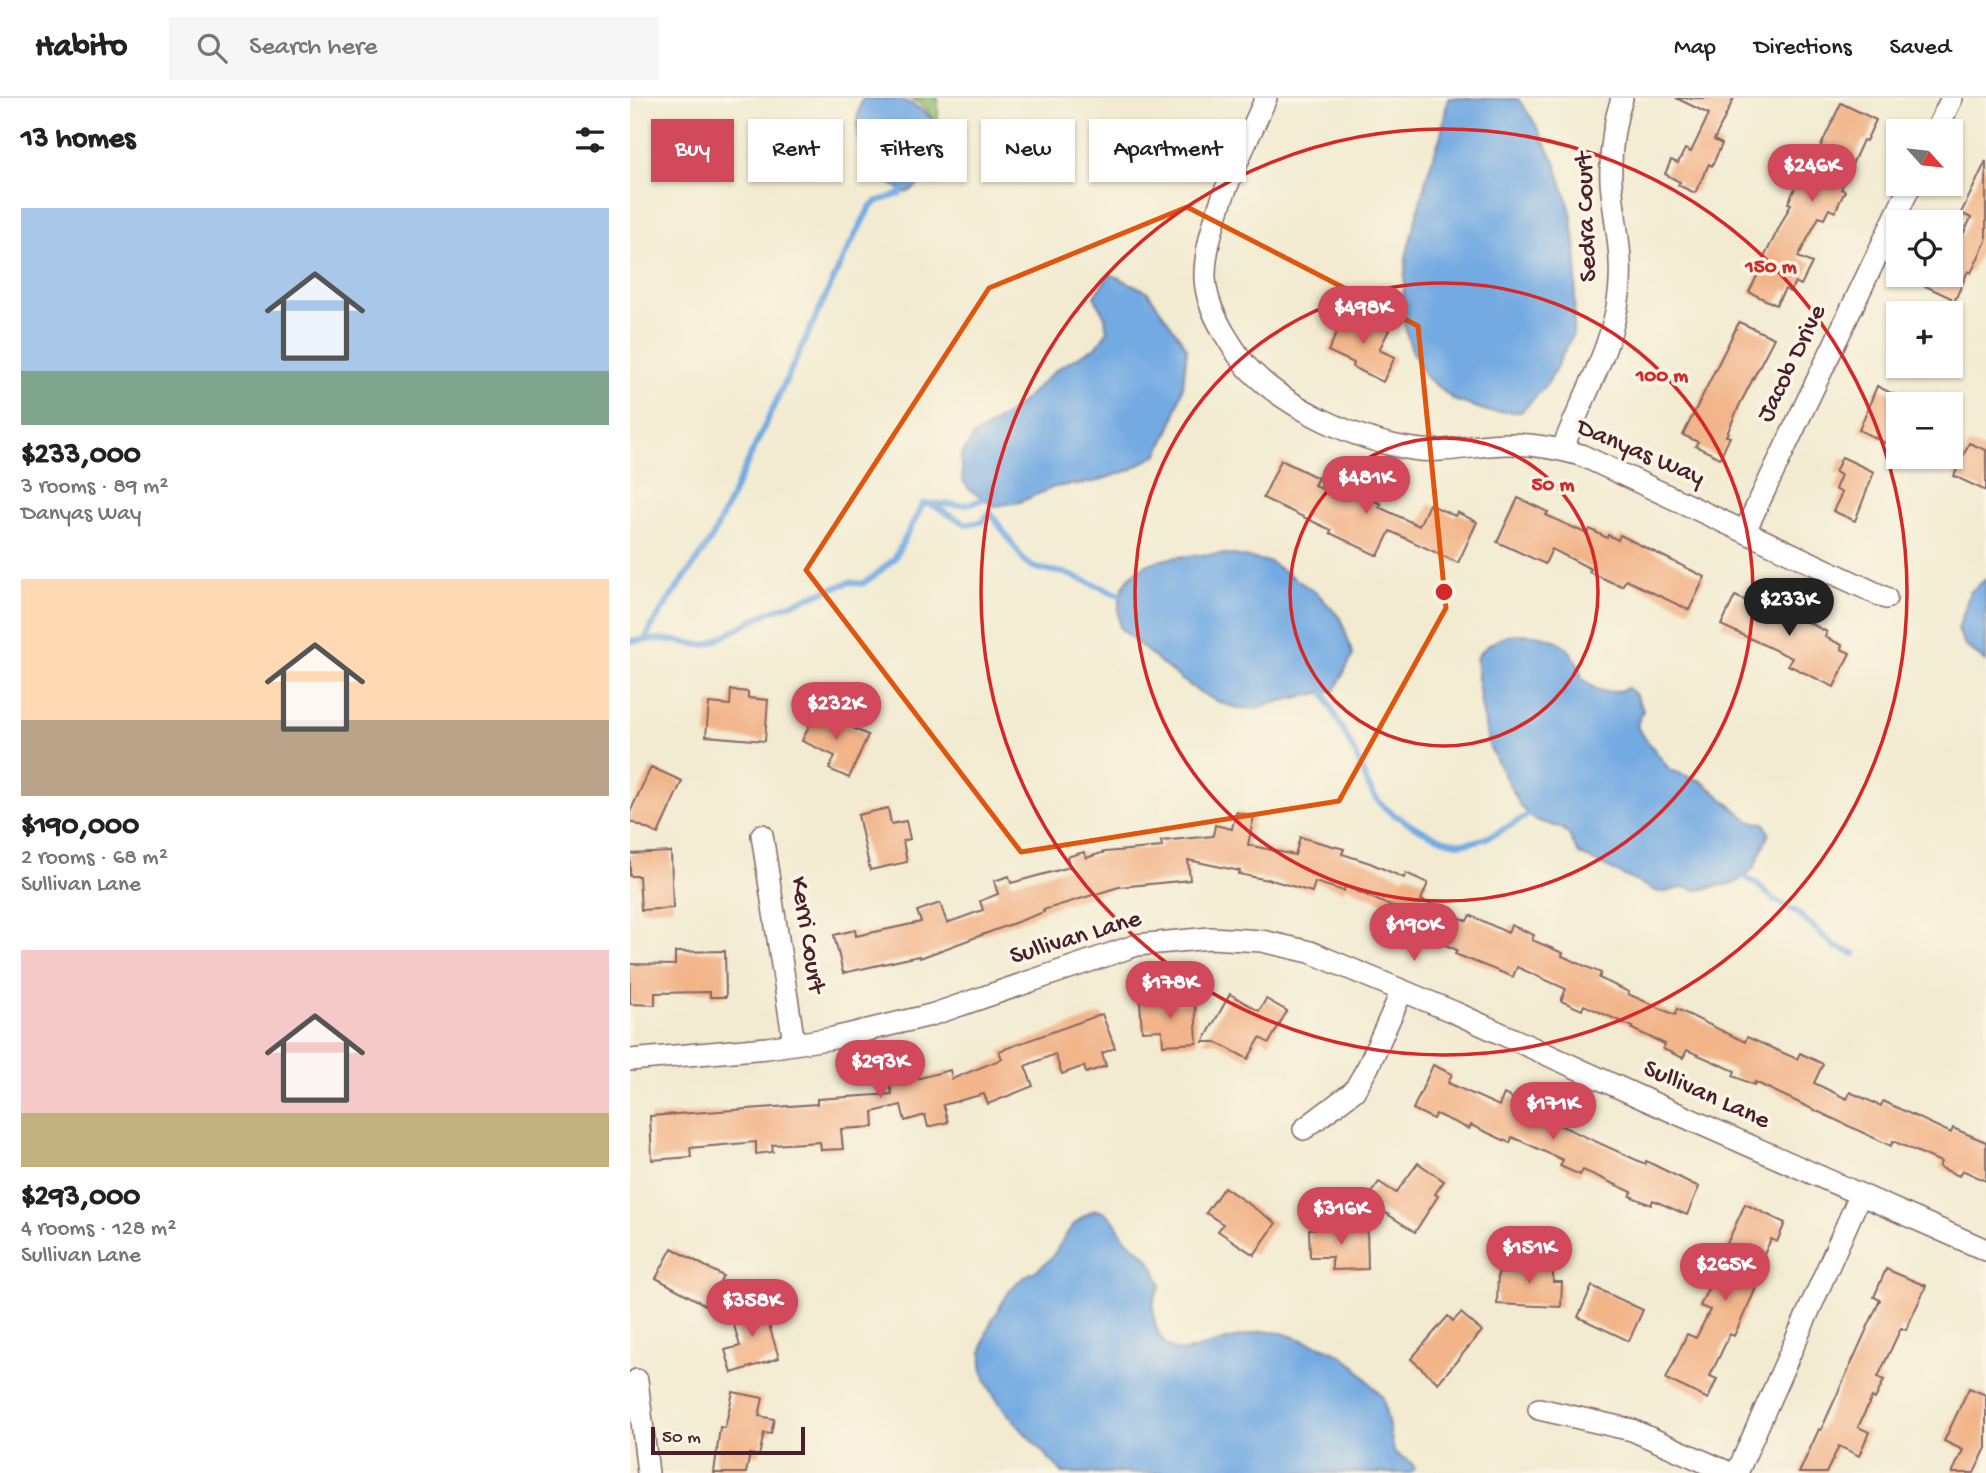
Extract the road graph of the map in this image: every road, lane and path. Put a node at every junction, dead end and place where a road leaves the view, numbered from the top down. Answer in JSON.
{"nodes":[{"id":1,"x":1266,"y":98,"type":"edge"},
{"id":2,"x":1622,"y":98,"type":"edge"},
{"id":3,"x":1952,"y":98,"type":"edge"},
{"id":4,"x":1942,"y":119,"type":"edge"},
{"id":5,"x":1905,"y":196,"type":"edge"},
{"id":6,"x":1562,"y":450,"type":"junction"},
{"id":7,"x":1745,"y":531,"type":"junction"},
{"id":8,"x":1886,"y":598,"type":"dead end"},
{"id":9,"x":762,"y":835,"type":"dead end"},
{"id":10,"x":1402,"y":990,"type":"junction"},
{"id":11,"x":794,"y":1044,"type":"junction"},
{"id":12,"x":630,"y":1060,"type":"edge"},
{"id":13,"x":1304,"y":1129,"type":"dead end"},
{"id":14,"x":1860,"y":1195,"type":"junction"},
{"id":15,"x":1986,"y":1250,"type":"edge"},
{"id":16,"x":637,"y":1380,"type":"dead end"},
{"id":17,"x":1539,"y":1409,"type":"dead end"},
{"id":18,"x":648,"y":1473,"type":"edge"},
{"id":19,"x":1730,"y":1473,"type":"edge"},
{"id":20,"x":1737,"y":1473,"type":"edge"}],
"edges":[{"from":1,"to":6,"type":"street","name":"Danyas Way"},
{"from":2,"to":6,"type":"street","name":"Sedra Court"},
{"from":3,"to":4,"type":"street"},
{"from":5,"to":7,"type":"street","name":"Jacob Drive"},
{"from":6,"to":7,"type":"street","name":"Danyas Way"},
{"from":7,"to":8,"type":"street","name":"Danyas Way"},
{"from":9,"to":11,"type":"street","name":"Kerri Court"},
{"from":10,"to":11,"type":"street","name":"Sullivan Lane"},
{"from":10,"to":13,"type":"street"},
{"from":10,"to":14,"type":"street","name":"Sullivan Lane"},
{"from":11,"to":12,"type":"street","name":"Sullivan Lane"},
{"from":14,"to":15,"type":"street","name":"Sullivan Lane"},
{"from":14,"to":20,"type":"street"},
{"from":16,"to":18,"type":"street"},
{"from":17,"to":19,"type":"street"}]}
